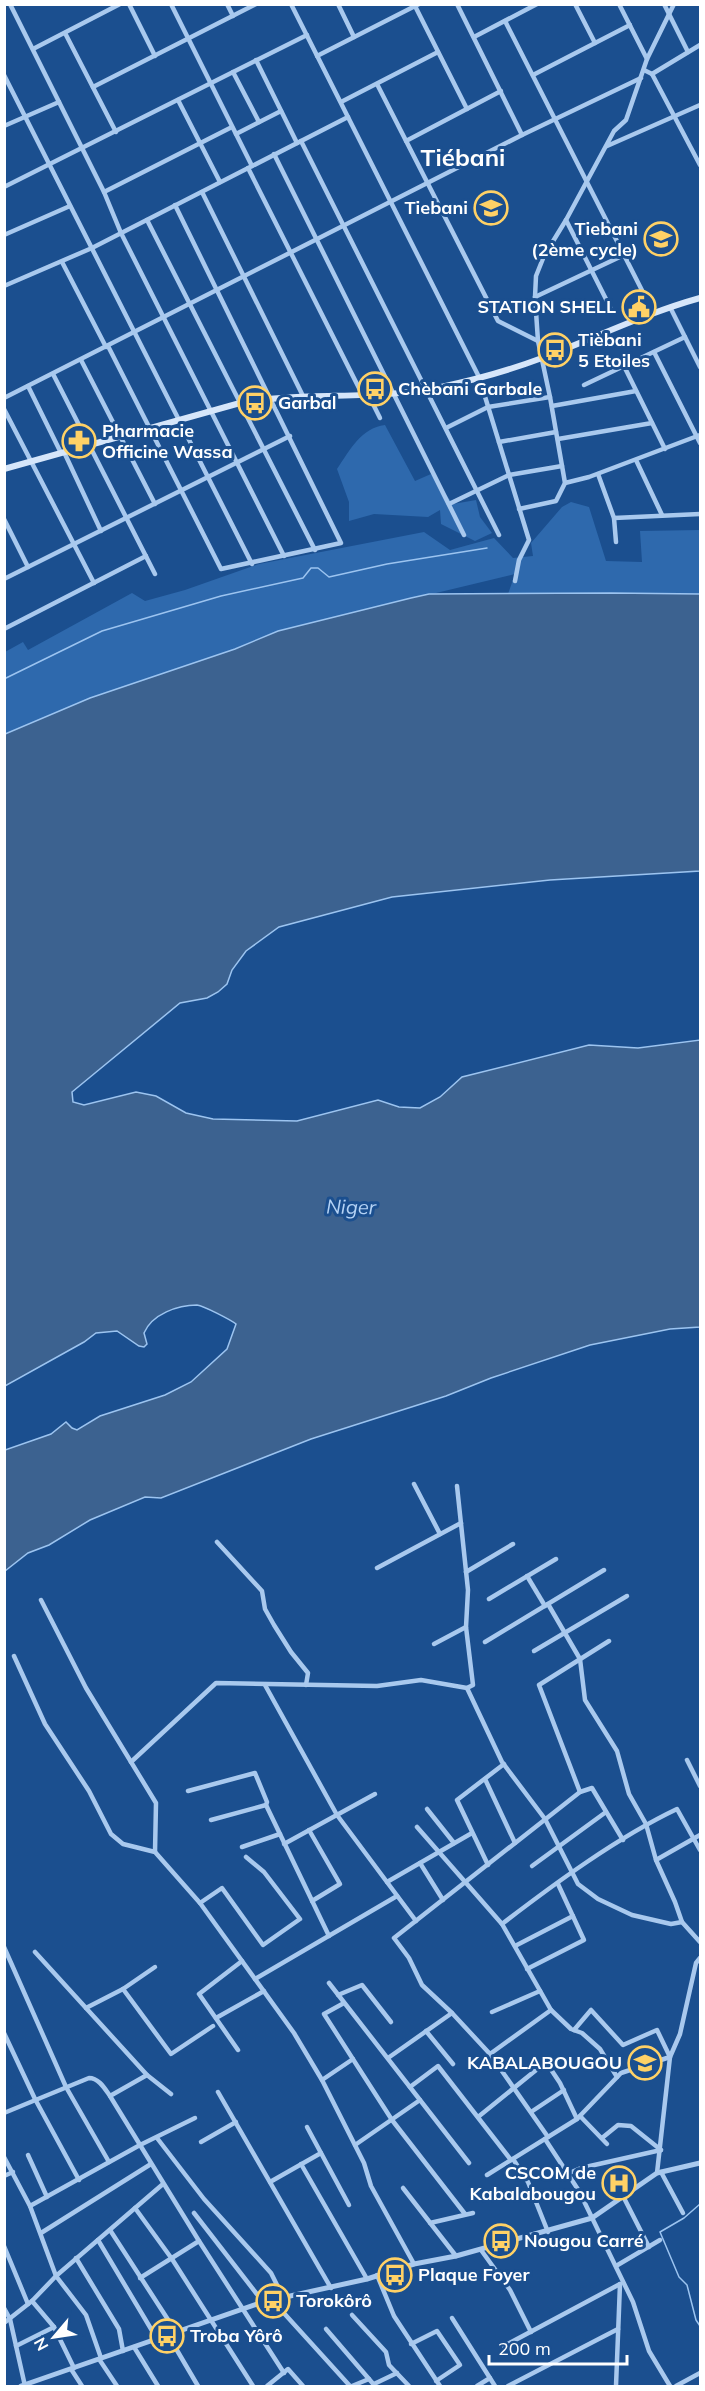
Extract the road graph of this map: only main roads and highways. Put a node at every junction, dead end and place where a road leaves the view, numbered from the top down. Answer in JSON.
{"nodes":[{"id":1,"x":700,"y":298,"type":"edge"},
{"id":2,"x":4,"y":469,"type":"edge"}],
"edges":[{"from":1,"to":2,"type":"main road"}]}
